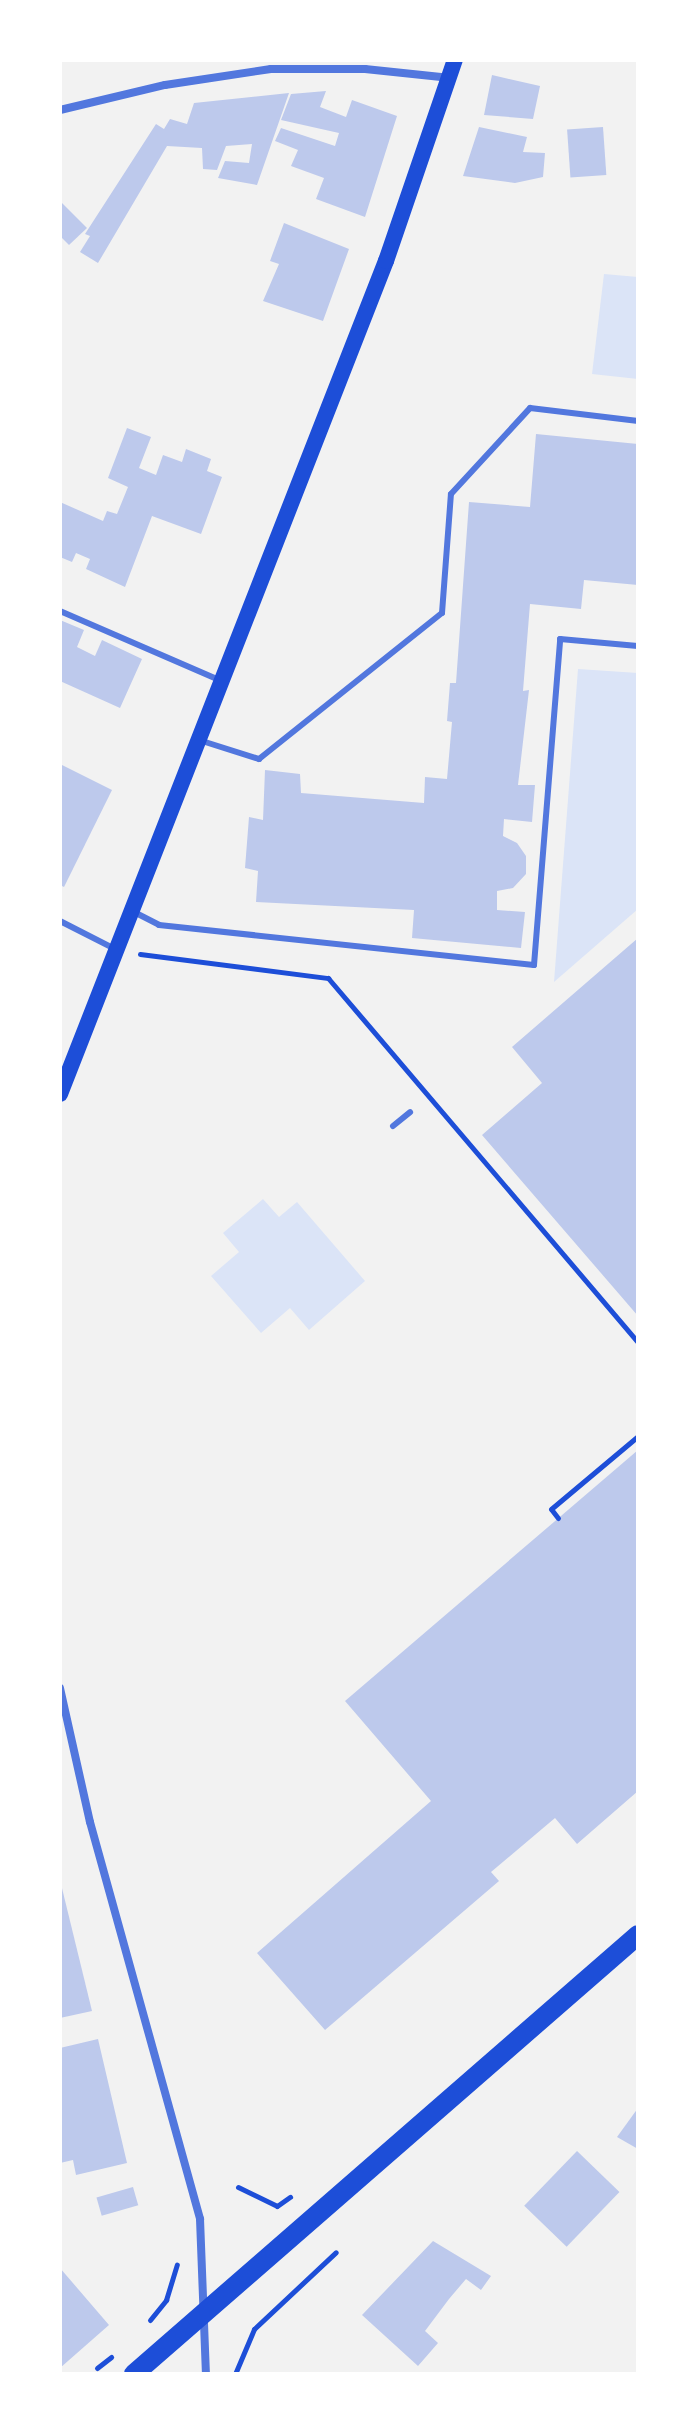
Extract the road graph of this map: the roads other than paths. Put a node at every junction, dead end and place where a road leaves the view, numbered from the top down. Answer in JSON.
{"nodes":[{"id":1,"x":455,"y":60,"type":"edge"},
{"id":2,"x":452,"y":78,"type":"junction"},
{"id":3,"x":60,"y":110,"type":"edge"},
{"id":4,"x":638,"y":421,"type":"edge"},
{"id":5,"x":60,"y":611,"type":"edge"},
{"id":6,"x":638,"y":646,"type":"edge"},
{"id":7,"x":224,"y":682,"type":"junction"},
{"id":8,"x":202,"y":741,"type":"junction"},
{"id":9,"x":134,"y":912,"type":"junction"},
{"id":10,"x":60,"y":921,"type":"edge"},
{"id":11,"x":118,"y":951,"type":"junction"},
{"id":12,"x":60,"y":1094,"type":"edge"},
{"id":13,"x":410,"y":1112,"type":"dead end"},
{"id":14,"x":393,"y":1126,"type":"dead end"},
{"id":15,"x":60,"y":1688,"type":"edge"},
{"id":16,"x":638,"y":1935,"type":"edge"},
{"id":17,"x":205,"y":2311,"type":"junction"},
{"id":18,"x":134,"y":2374,"type":"edge"},
{"id":19,"x":206,"y":2374,"type":"edge"}],
"edges":[{"from":1,"to":2,"type":"main road"},
{"from":2,"to":3,"type":"street"},
{"from":2,"to":7,"type":"main road"},
{"from":4,"to":8,"type":"lane"},
{"from":5,"to":7,"type":"lane"},
{"from":6,"to":9,"type":"lane"},
{"from":7,"to":8,"type":"main road"},
{"from":8,"to":9,"type":"main road"},
{"from":9,"to":11,"type":"main road"},
{"from":10,"to":11,"type":"lane"},
{"from":11,"to":12,"type":"main road"},
{"from":13,"to":14,"type":"lane"},
{"from":15,"to":17,"type":"street"},
{"from":16,"to":17,"type":"main road"},
{"from":17,"to":18,"type":"main road"},
{"from":17,"to":19,"type":"street"}]}
